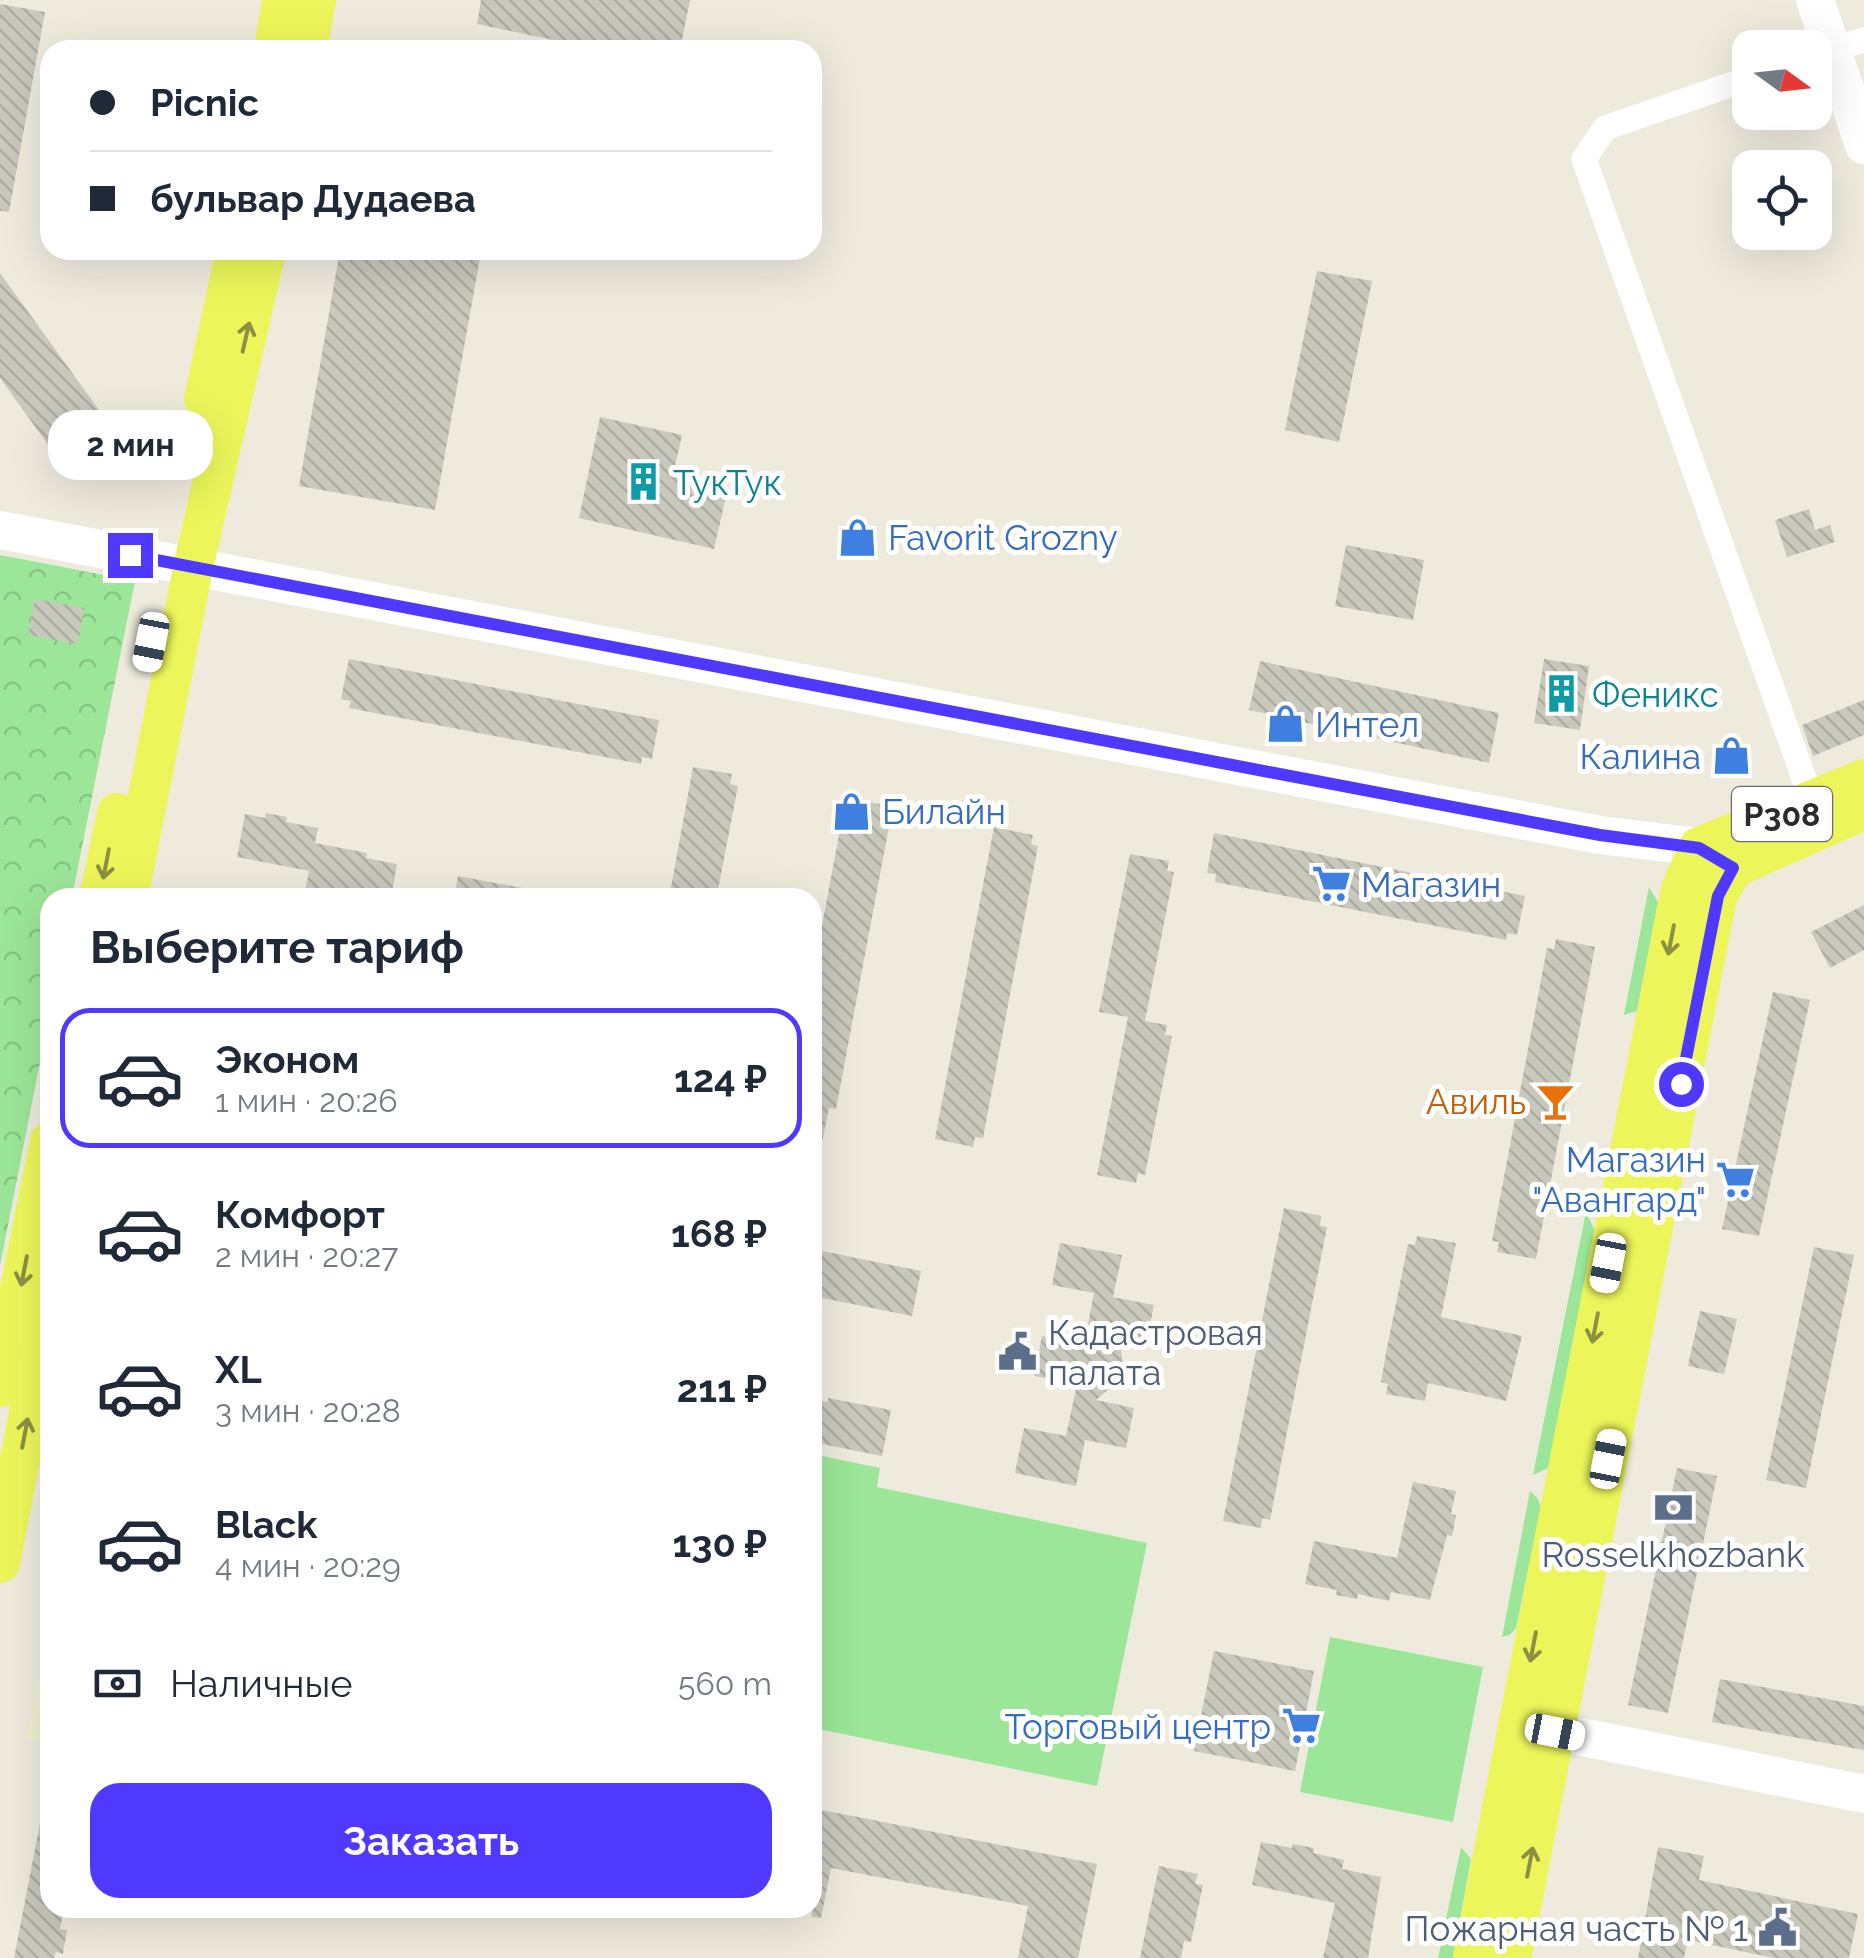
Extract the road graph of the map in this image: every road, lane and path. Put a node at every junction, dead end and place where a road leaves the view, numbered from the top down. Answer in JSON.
{"nodes":[{"id":1,"x":282,"y":0,"type":"edge"},
{"id":2,"x":316,"y":0,"type":"edge"},
{"id":3,"x":1815,"y":0,"type":"edge"},
{"id":4,"x":276,"y":40,"type":"edge"},
{"id":5,"x":309,"y":40,"type":"edge"},
{"id":6,"x":1837,"y":48,"type":"edge"},
{"id":7,"x":1732,"y":84,"type":"edge"},
{"id":8,"x":1864,"y":145,"type":"edge"},
{"id":9,"x":234,"y":260,"type":"edge"},
{"id":10,"x":263,"y":260,"type":"edge"},
{"id":11,"x":0,"y":530,"type":"edge"},
{"id":12,"x":181,"y":566,"type":"junction"},
{"id":13,"x":1864,"y":779,"type":"edge"},
{"id":14,"x":1812,"y":801,"type":"junction"},
{"id":15,"x":1864,"y":810,"type":"edge"},
{"id":16,"x":1716,"y":858,"type":"junction"},
{"id":17,"x":102,"y":888,"type":"edge"},
{"id":18,"x":130,"y":888,"type":"edge"},
{"id":19,"x":40,"y":1190,"type":"edge"},
{"id":20,"x":40,"y":1356,"type":"edge"},
{"id":21,"x":0,"y":1387,"type":"edge"},
{"id":22,"x":0,"y":1563,"type":"edge"},
{"id":23,"x":1536,"y":1728,"type":"junction"},
{"id":24,"x":1864,"y":1794,"type":"edge"},
{"id":25,"x":1472,"y":1958,"type":"edge"},
{"id":26,"x":1511,"y":1958,"type":"edge"}],
"edges":[{"from":1,"to":4,"type":"main road"},
{"from":2,"to":5,"type":"main road"},
{"from":3,"to":6,"type":"main road"},
{"from":6,"to":8,"type":"main road"},
{"from":7,"to":14,"type":"street"},
{"from":9,"to":12,"type":"main road"},
{"from":12,"to":10,"type":"main road","one_way":true},
{"from":11,"to":12,"type":"main road"},
{"from":12,"to":16,"type":"main road"},
{"from":12,"to":17,"type":"main road","one_way":true},
{"from":12,"to":18,"type":"main road"},
{"from":13,"to":14,"type":"main road","number":"P308"},
{"from":14,"to":16,"type":"main road","number":"P308"},
{"from":15,"to":16,"type":"main road","number":"P308"},
{"from":16,"to":23,"type":"main road"},
{"from":19,"to":21,"type":"main road","one_way":true},
{"from":22,"to":20,"type":"main road","one_way":true},
{"from":23,"to":24,"type":"main road"},
{"from":23,"to":25,"type":"main road"},
{"from":26,"to":23,"type":"main road","one_way":true}]}
